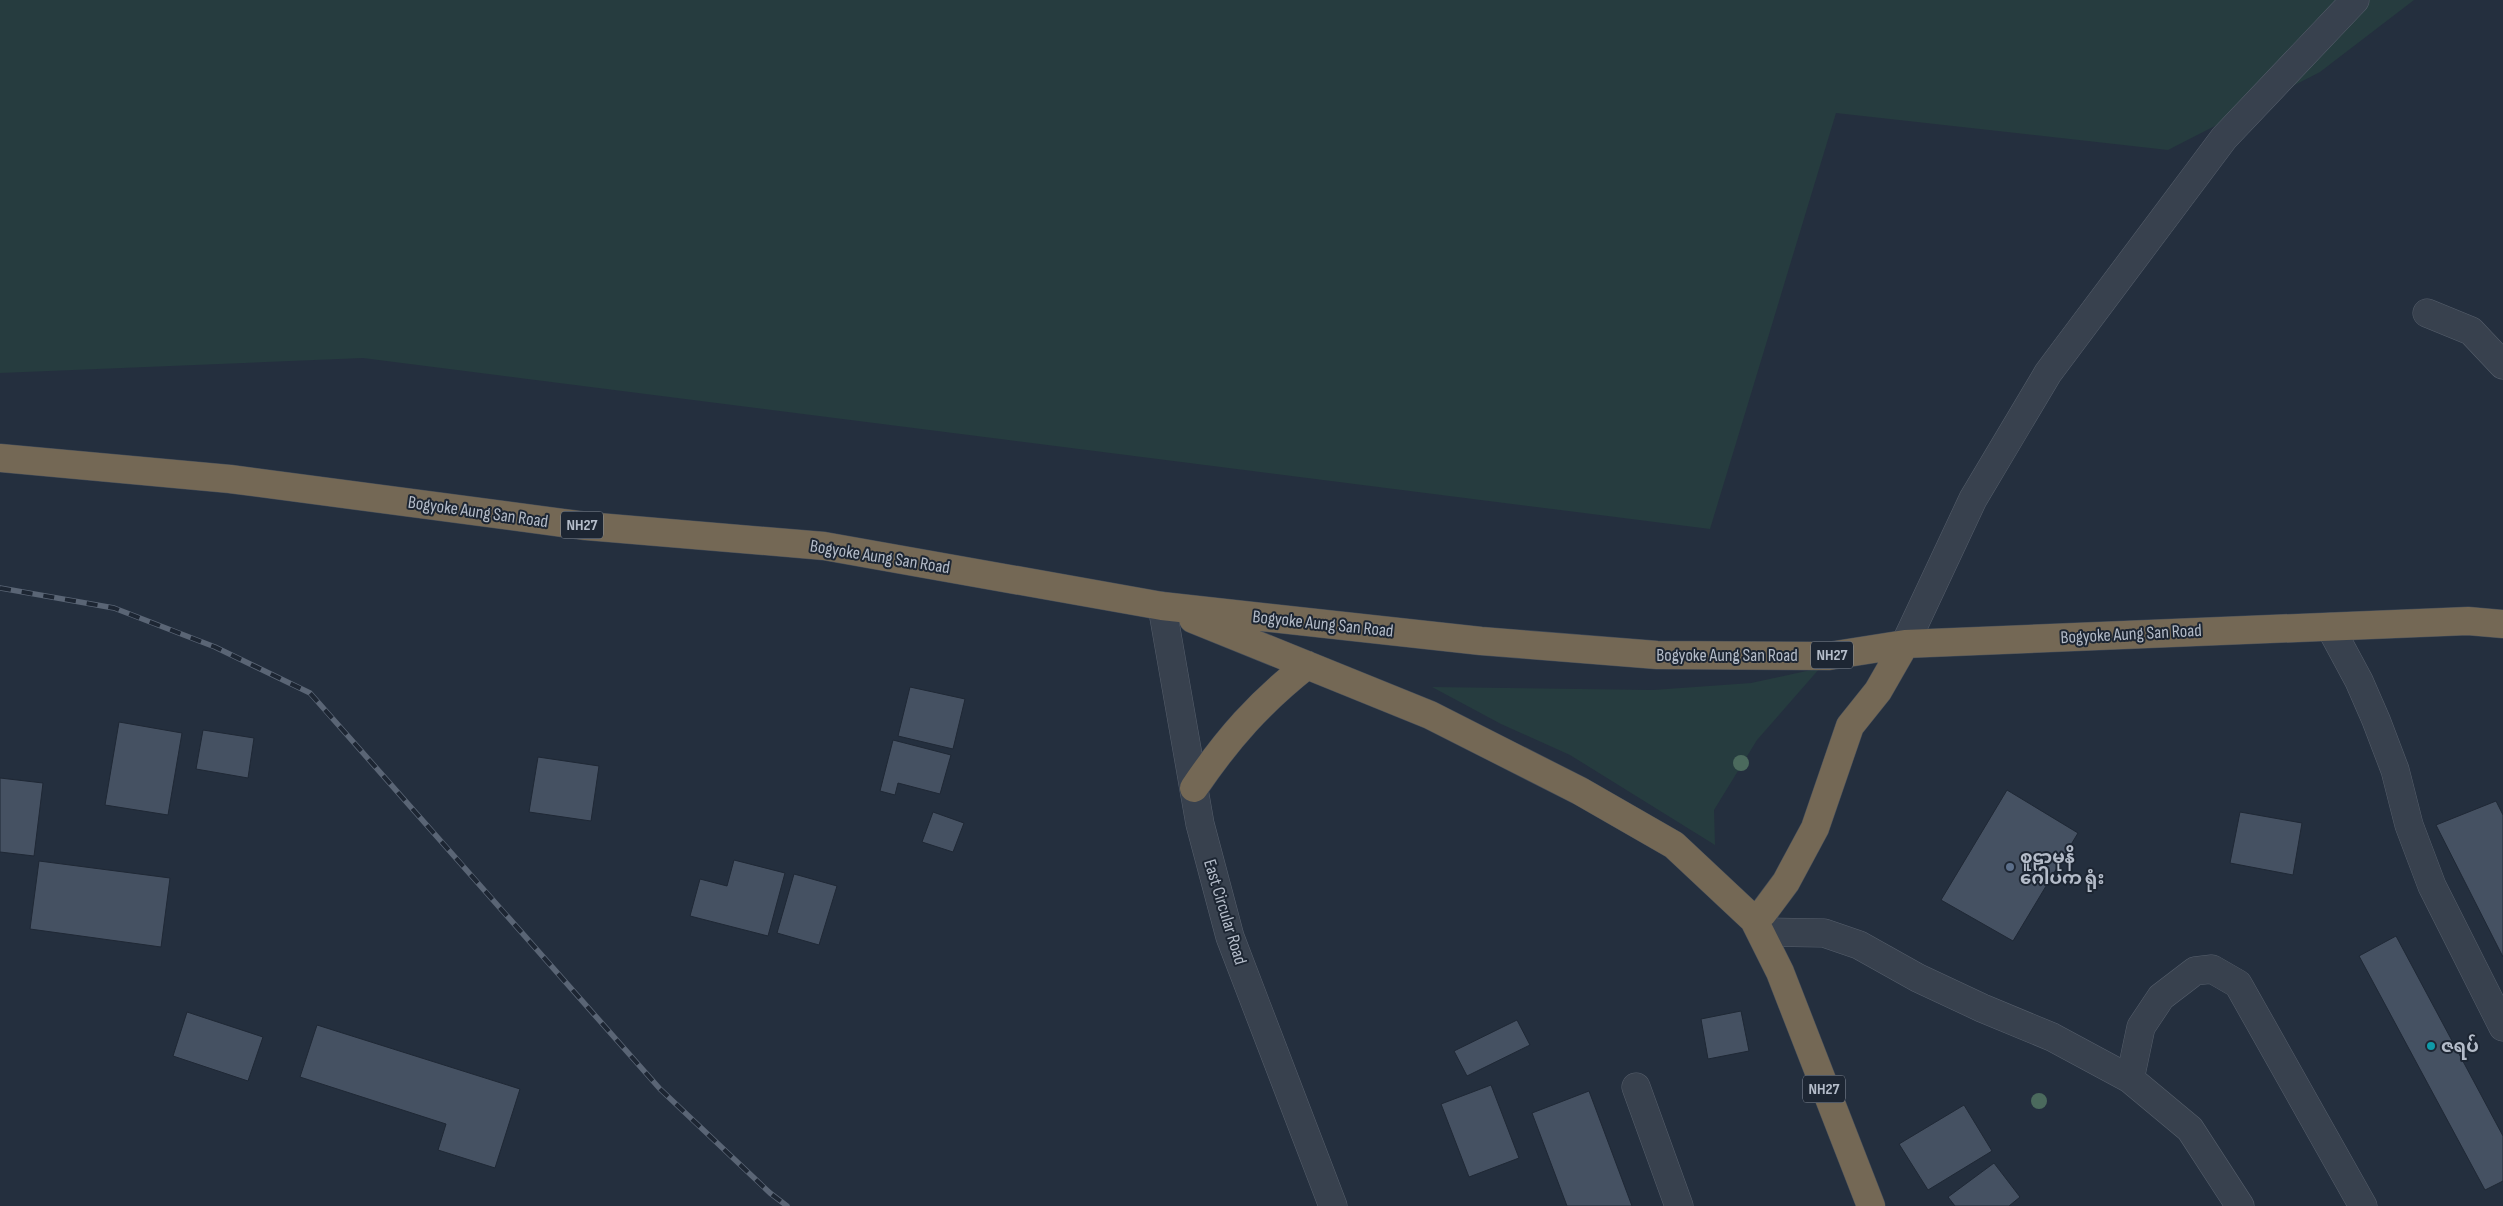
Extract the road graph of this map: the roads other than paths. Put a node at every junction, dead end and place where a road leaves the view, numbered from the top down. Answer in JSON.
{"nodes":[{"id":1,"x":2355,"y":0,"type":"edge"},
{"id":2,"x":2427,"y":313,"type":"dead end"},
{"id":3,"x":2503,"y":365,"type":"edge"},
{"id":4,"x":0,"y":458,"type":"edge"},
{"id":5,"x":1162,"y":606,"type":"junction"},
{"id":6,"x":2503,"y":624,"type":"edge"},
{"id":7,"x":2330,"y":627,"type":"junction"},
{"id":8,"x":1905,"y":644,"type":"junction"},
{"id":9,"x":1307,"y":665,"type":"junction"},
{"id":10,"x":1194,"y":788,"type":"junction"},
{"id":11,"x":1757,"y":926,"type":"junction"},
{"id":12,"x":2503,"y":1027,"type":"edge"},
{"id":13,"x":2130,"y":1079,"type":"junction"},
{"id":14,"x":1636,"y":1087,"type":"dead end"},
{"id":15,"x":1333,"y":1206,"type":"edge"},
{"id":16,"x":1679,"y":1206,"type":"edge"},
{"id":17,"x":1871,"y":1206,"type":"edge"},
{"id":18,"x":2240,"y":1206,"type":"edge"},
{"id":19,"x":2363,"y":1206,"type":"edge"}],
"edges":[{"from":1,"to":8,"type":"street"},
{"from":2,"to":3,"type":"street"},
{"from":4,"to":5,"type":"highway","name":"Bogyoke Aung San Road","number":"NH27"},
{"from":5,"to":8,"type":"highway","name":"Bogyoke Aung San Road","number":"NH27"},
{"from":5,"to":9,"type":"highway","name":"Bogyoke Aung San Road","number":"NH27"},
{"from":5,"to":10,"type":"street","name":"East Circular Road"},
{"from":6,"to":7,"type":"highway","name":"Bogyoke Aung San Road","number":"NH27"},
{"from":7,"to":8,"type":"highway","name":"Bogyoke Aung San Road","number":"NH27"},
{"from":7,"to":12,"type":"street"},
{"from":8,"to":11,"type":"highway"},
{"from":9,"to":10,"type":"highway"},
{"from":9,"to":11,"type":"highway","name":"Bogyoke Aung San Road","number":"NH27"},
{"from":10,"to":15,"type":"street","name":"East Circular Road"},
{"from":11,"to":13,"type":"street"},
{"from":11,"to":17,"type":"highway","name":"Bogyoke Aung San Road","number":"NH27"},
{"from":13,"to":18,"type":"street"},
{"from":13,"to":19,"type":"street"},
{"from":14,"to":16,"type":"street"}]}
